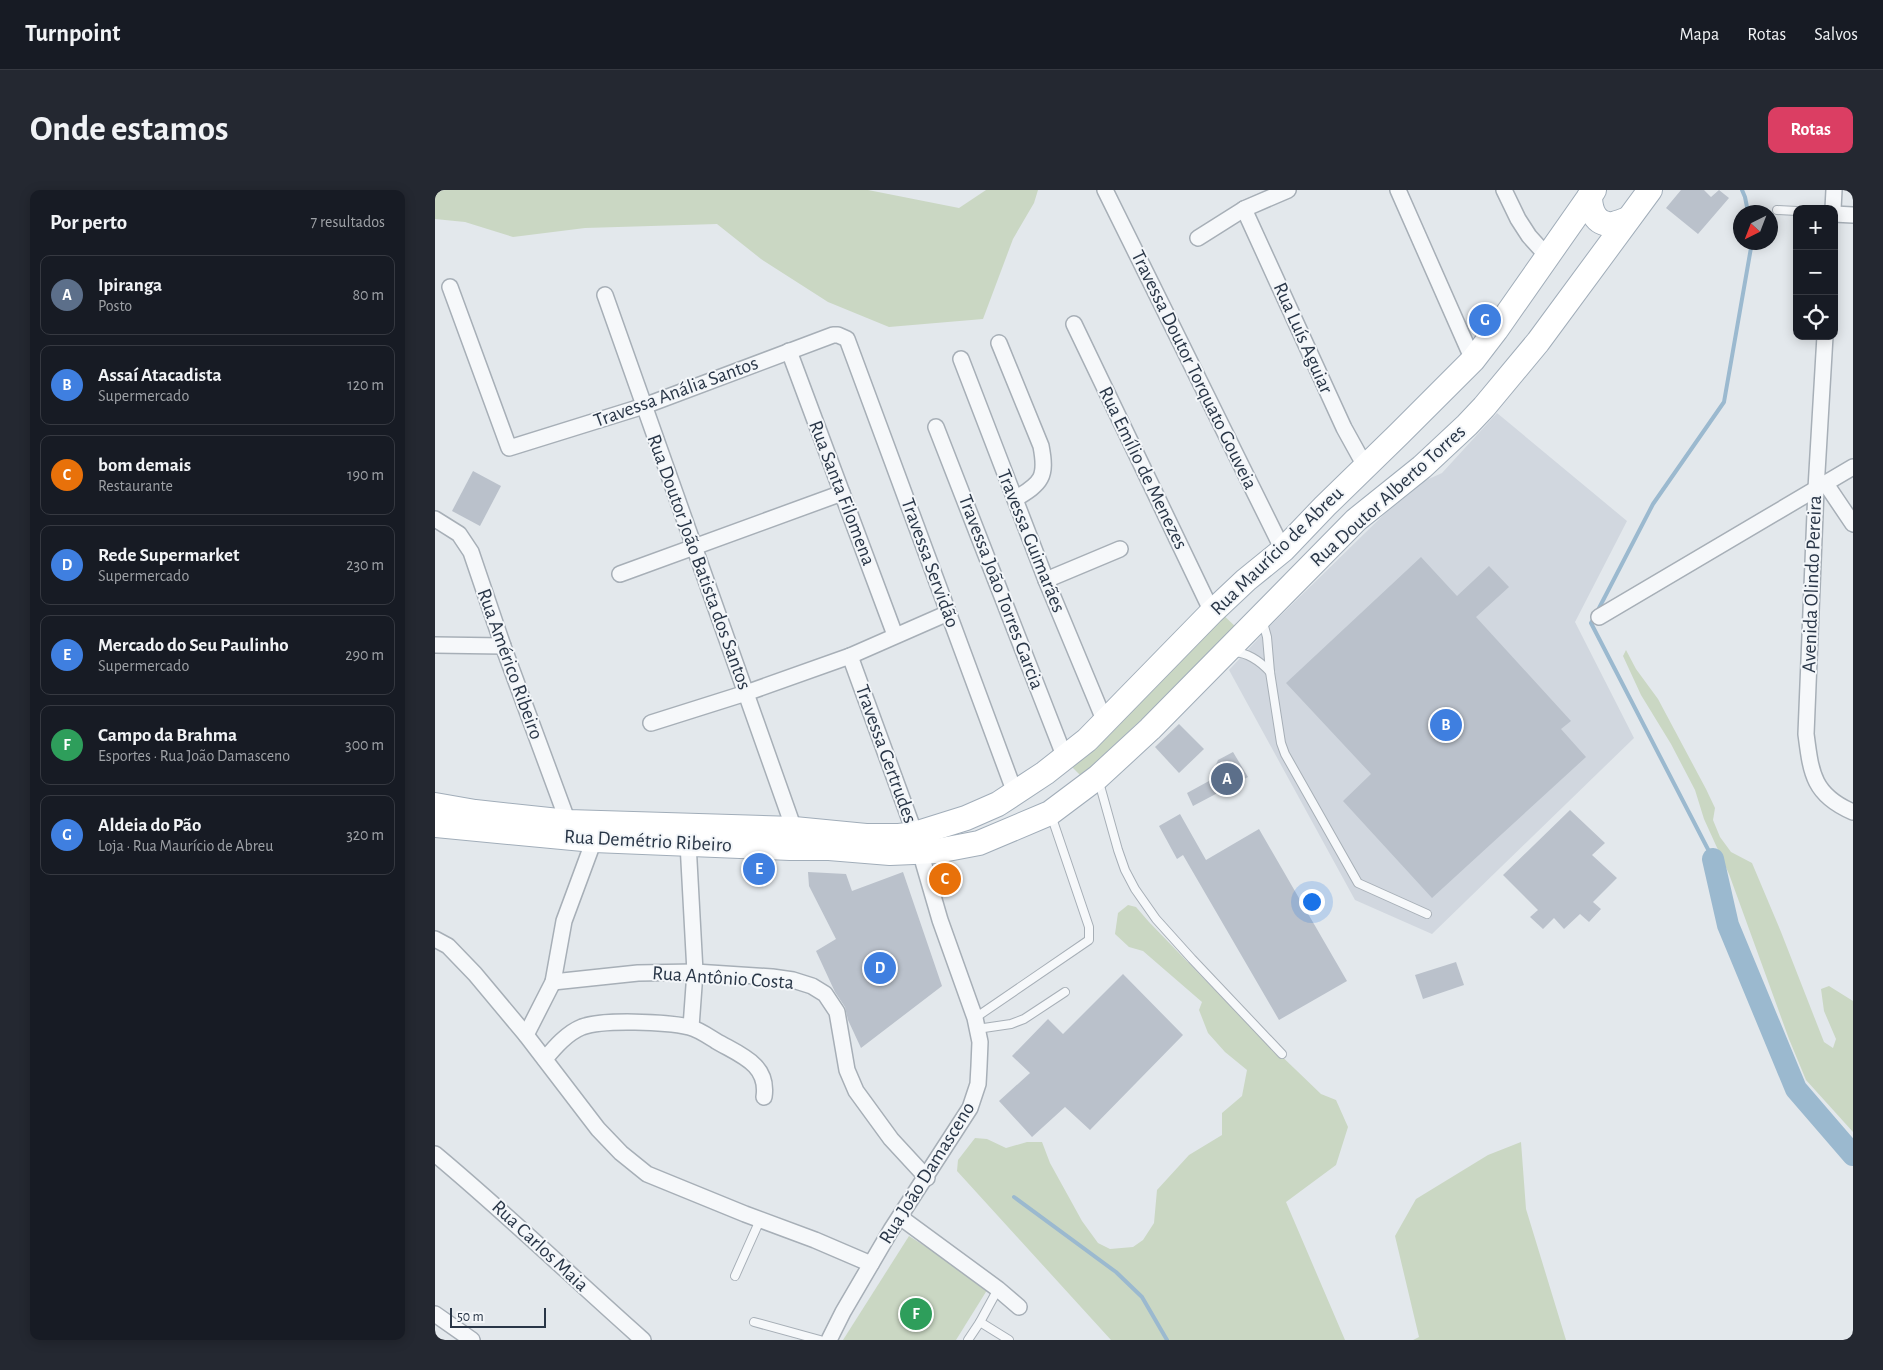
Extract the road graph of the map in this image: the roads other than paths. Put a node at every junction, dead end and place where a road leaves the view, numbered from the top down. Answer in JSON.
{"nodes":[{"id":1,"x":1105,"y":190,"type":"edge"},
{"id":2,"x":1288,"y":190,"type":"edge"},
{"id":3,"x":1399,"y":190,"type":"edge"},
{"id":4,"x":1504,"y":190,"type":"edge"},
{"id":5,"x":1649,"y":190,"type":"edge"},
{"id":6,"x":1834,"y":190,"type":"edge"},
{"id":7,"x":1592,"y":192,"type":"edge"},
{"id":8,"x":1833,"y":205,"type":"edge"},
{"id":9,"x":1244,"y":209,"type":"junction"},
{"id":10,"x":1778,"y":210,"type":"edge"},
{"id":11,"x":1793,"y":211,"type":"edge"},
{"id":12,"x":1838,"y":214,"type":"edge"},
{"id":13,"x":1853,"y":215,"type":"edge"},
{"id":14,"x":1628,"y":219,"type":"junction"},
{"id":15,"x":1198,"y":238,"type":"dead end"},
{"id":16,"x":1547,"y":256,"type":"junction"},
{"id":17,"x":450,"y":287,"type":"dead end"},
{"id":18,"x":605,"y":295,"type":"dead end"},
{"id":19,"x":1073,"y":324,"type":"dead end"},
{"id":20,"x":842,"y":336,"type":"joint"},
{"id":21,"x":1825,"y":340,"type":"edge"},
{"id":22,"x":999,"y":344,"type":"dead end"},
{"id":23,"x":789,"y":351,"type":"junction"},
{"id":24,"x":961,"y":359,"type":"dead end"},
{"id":25,"x":1473,"y":360,"type":"junction"},
{"id":26,"x":643,"y":406,"type":"junction"},
{"id":27,"x":936,"y":427,"type":"dead end"},
{"id":28,"x":1853,"y":467,"type":"edge"},
{"id":29,"x":1364,"y":468,"type":"junction"},
{"id":30,"x":1403,"y":483,"type":"junction"},
{"id":31,"x":1821,"y":486,"type":"junction"},
{"id":32,"x":842,"y":493,"type":"junction"},
{"id":33,"x":1015,"y":499,"type":"junction"},
{"id":34,"x":1372,"y":507,"type":"junction"},
{"id":35,"x":435,"y":519,"type":"edge"},
{"id":36,"x":1853,"y":524,"type":"edge"},
{"id":37,"x":694,"y":546,"type":"junction"},
{"id":38,"x":1121,"y":549,"type":"dead end"},
{"id":39,"x":1283,"y":550,"type":"junction"},
{"id":40,"x":620,"y":574,"type":"dead end"},
{"id":41,"x":1046,"y":580,"type":"junction"},
{"id":42,"x":1213,"y":612,"type":"junction"},
{"id":43,"x":948,"y":613,"type":"junction"},
{"id":44,"x":1260,"y":616,"type":"junction"},
{"id":45,"x":1599,"y":616,"type":"dead end"},
{"id":46,"x":895,"y":635,"type":"junction"},
{"id":47,"x":435,"y":645,"type":"edge"},
{"id":48,"x":503,"y":646,"type":"junction"},
{"id":49,"x":1221,"y":655,"type":"junction"},
{"id":50,"x":850,"y":656,"type":"junction"},
{"id":51,"x":1270,"y":672,"type":"junction"},
{"id":52,"x":746,"y":693,"type":"junction"},
{"id":53,"x":1105,"y":722,"type":"junction"},
{"id":54,"x":651,"y":723,"type":"dead end"},
{"id":55,"x":1065,"y":758,"type":"junction"},
{"id":56,"x":1098,"y":777,"type":"junction"},
{"id":57,"x":1015,"y":793,"type":"junction"},
{"id":58,"x":435,"y":812,"type":"edge"},
{"id":59,"x":1853,"y":812,"type":"edge"},
{"id":60,"x":1050,"y":813,"type":"junction"},
{"id":61,"x":568,"y":822,"type":"junction"},
{"id":62,"x":793,"y":829,"type":"junction"},
{"id":63,"x":594,"y":840,"type":"junction"},
{"id":64,"x":911,"y":841,"type":"junction"},
{"id":65,"x":688,"y":843,"type":"junction"},
{"id":66,"x":1427,"y":914,"type":"dead end"},
{"id":67,"x":435,"y":938,"type":"edge"},
{"id":68,"x":695,"y":972,"type":"junction"},
{"id":69,"x":553,"y":982,"type":"junction"},
{"id":70,"x":1065,"y":992,"type":"dead end"},
{"id":71,"x":976,"y":1024,"type":"junction"},
{"id":72,"x":691,"y":1027,"type":"junction"},
{"id":73,"x":526,"y":1035,"type":"junction"},
{"id":74,"x":1282,"y":1054,"type":"dead end"},
{"id":75,"x":545,"y":1059,"type":"junction"},
{"id":76,"x":764,"y":1097,"type":"dead end"},
{"id":77,"x":435,"y":1154,"type":"edge"},
{"id":78,"x":927,"y":1178,"type":"junction"},
{"id":79,"x":899,"y":1217,"type":"junction"},
{"id":80,"x":760,"y":1220,"type":"junction"},
{"id":81,"x":871,"y":1264,"type":"junction"},
{"id":82,"x":735,"y":1276,"type":"dead end"},
{"id":83,"x":998,"y":1289,"type":"junction"},
{"id":84,"x":1019,"y":1307,"type":"dead end"},
{"id":85,"x":435,"y":1314,"type":"edge"},
{"id":86,"x":754,"y":1322,"type":"dead end"},
{"id":87,"x":980,"y":1322,"type":"junction"},
{"id":88,"x":472,"y":1340,"type":"edge"},
{"id":89,"x":643,"y":1340,"type":"edge"},
{"id":90,"x":820,"y":1340,"type":"edge"},
{"id":91,"x":829,"y":1340,"type":"edge"},
{"id":92,"x":968,"y":1340,"type":"edge"},
{"id":93,"x":1009,"y":1340,"type":"edge"}],
"edges":[{"from":1,"to":39,"type":"street","name":"Travessa Doutor Torquato Gouveia"},
{"from":2,"to":9,"type":"street"},
{"from":3,"to":25,"type":"street"},
{"from":4,"to":16,"type":"street"},
{"from":5,"to":14,"type":"main road","name":"Rua Doutor Alberto Torres"},
{"from":6,"to":8,"type":"street"},
{"from":7,"to":14,"type":"main road"},
{"from":7,"to":16,"type":"main road","name":"Rua Maurício de Abreu"},
{"from":9,"to":15,"type":"street"},
{"from":9,"to":29,"type":"street","name":"Rua Luís Aguiar"},
{"from":10,"to":11,"type":"lane"},
{"from":12,"to":13,"type":"street"},
{"from":14,"to":30,"type":"main road","name":"Rua Doutor Alberto Torres"},
{"from":16,"to":25,"type":"main road","name":"Rua Maurício de Abreu"},
{"from":17,"to":26,"type":"street","name":"Travessa Anália Santos"},
{"from":18,"to":26,"type":"street","name":"Rua Doutor João Batista dos Santos"},
{"from":19,"to":42,"type":"street","name":"Rua Emílio de Menezes"},
{"from":20,"to":23,"type":"street","name":"Travessa Anália Santos"},
{"from":20,"to":43,"type":"street","name":"Travessa Servidão"},
{"from":21,"to":31,"type":"street","name":"Avenida Olindo Pereira"},
{"from":22,"to":33,"type":"street"},
{"from":23,"to":26,"type":"street","name":"Travessa Anália Santos"},
{"from":23,"to":32,"type":"street","name":"Rua Santa Filomena"},
{"from":24,"to":33,"type":"street","name":"Travessa Guimarães"},
{"from":25,"to":29,"type":"main road","name":"Rua Maurício de Abreu"},
{"from":26,"to":37,"type":"street","name":"Rua Doutor João Batista dos Santos"},
{"from":27,"to":55,"type":"street","name":"Travessa João Torres Garcia"},
{"from":28,"to":31,"type":"street"},
{"from":29,"to":30,"type":"main road"},
{"from":29,"to":34,"type":"main road"},
{"from":29,"to":39,"type":"main road","name":"Rua Maurício de Abreu"},
{"from":30,"to":34,"type":"main road","name":"Rua Doutor Alberto Torres"},
{"from":31,"to":36,"type":"street"},
{"from":31,"to":45,"type":"street"},
{"from":31,"to":59,"type":"street","name":"Avenida Olindo Pereira"},
{"from":32,"to":37,"type":"street"},
{"from":32,"to":46,"type":"street","name":"Rua Santa Filomena"},
{"from":33,"to":41,"type":"street","name":"Travessa Guimarães"},
{"from":34,"to":44,"type":"main road","name":"Rua Doutor Alberto Torres"},
{"from":35,"to":48,"type":"street","name":"Rua Américo Ribeiro"},
{"from":37,"to":40,"type":"street"},
{"from":37,"to":52,"type":"street","name":"Rua Doutor João Batista dos Santos"},
{"from":38,"to":41,"type":"street"},
{"from":39,"to":42,"type":"main road","name":"Rua Maurício de Abreu"},
{"from":41,"to":53,"type":"street","name":"Travessa Guimarães"},
{"from":42,"to":53,"type":"main road","name":"Rua Maurício de Abreu"},
{"from":43,"to":46,"type":"street"},
{"from":43,"to":57,"type":"street","name":"Travessa Servidão"},
{"from":44,"to":49,"type":"main road","name":"Rua Doutor Alberto Torres"},
{"from":44,"to":51,"type":"lane"},
{"from":46,"to":50,"type":"street"},
{"from":47,"to":48,"type":"street"},
{"from":48,"to":61,"type":"street","name":"Rua Américo Ribeiro"},
{"from":49,"to":51,"type":"lane"},
{"from":49,"to":56,"type":"main road","name":"Rua Doutor Alberto Torres"},
{"from":50,"to":52,"type":"street"},
{"from":50,"to":64,"type":"street","name":"Travessa Gertrudes"},
{"from":51,"to":66,"type":"lane"},
{"from":52,"to":54,"type":"street"},
{"from":52,"to":62,"type":"street","name":"Rua Doutor João Batista dos Santos"},
{"from":53,"to":55,"type":"main road","name":"Rua Maurício de Abreu"},
{"from":55,"to":57,"type":"main road","name":"Rua Maurício de Abreu"},
{"from":56,"to":60,"type":"main road","name":"Rua Doutor Alberto Torres"},
{"from":56,"to":74,"type":"lane"},
{"from":57,"to":64,"type":"main road","name":"Rua Maurício de Abreu"},
{"from":58,"to":61,"type":"main road"},
{"from":58,"to":63,"type":"main road","name":"Rua Demétrio Ribeiro"},
{"from":60,"to":64,"type":"main road","name":"Rua Doutor Alberto Torres"},
{"from":60,"to":71,"type":"lane"},
{"from":61,"to":62,"type":"main road"},
{"from":62,"to":64,"type":"main road"},
{"from":63,"to":65,"type":"main road","name":"Rua Demétrio Ribeiro"},
{"from":63,"to":69,"type":"street"},
{"from":64,"to":65,"type":"main road","name":"Rua Demétrio Ribeiro"},
{"from":64,"to":71,"type":"street","name":"Rua João Damasceno"},
{"from":65,"to":68,"type":"street"},
{"from":67,"to":73,"type":"street"},
{"from":68,"to":69,"type":"street","name":"Rua Antônio Costa"},
{"from":68,"to":72,"type":"street"},
{"from":68,"to":78,"type":"street","name":"Rua Antônio Costa"},
{"from":69,"to":73,"type":"street"},
{"from":70,"to":71,"type":"lane"},
{"from":71,"to":78,"type":"street","name":"Rua João Damasceno"},
{"from":72,"to":75,"type":"street"},
{"from":72,"to":76,"type":"street"},
{"from":73,"to":75,"type":"street"},
{"from":75,"to":80,"type":"street"},
{"from":77,"to":89,"type":"street","name":"Rua Carlos Maia"},
{"from":78,"to":79,"type":"street","name":"Rua João Damasceno"},
{"from":79,"to":81,"type":"street","name":"Rua João Damasceno"},
{"from":79,"to":83,"type":"street"},
{"from":80,"to":81,"type":"street"},
{"from":80,"to":82,"type":"lane"},
{"from":81,"to":91,"type":"street","name":"Rua João Damasceno"},
{"from":83,"to":84,"type":"street"},
{"from":83,"to":87,"type":"lane"},
{"from":85,"to":88,"type":"street"},
{"from":86,"to":90,"type":"lane"},
{"from":87,"to":92,"type":"lane"},
{"from":87,"to":93,"type":"lane"}]}
